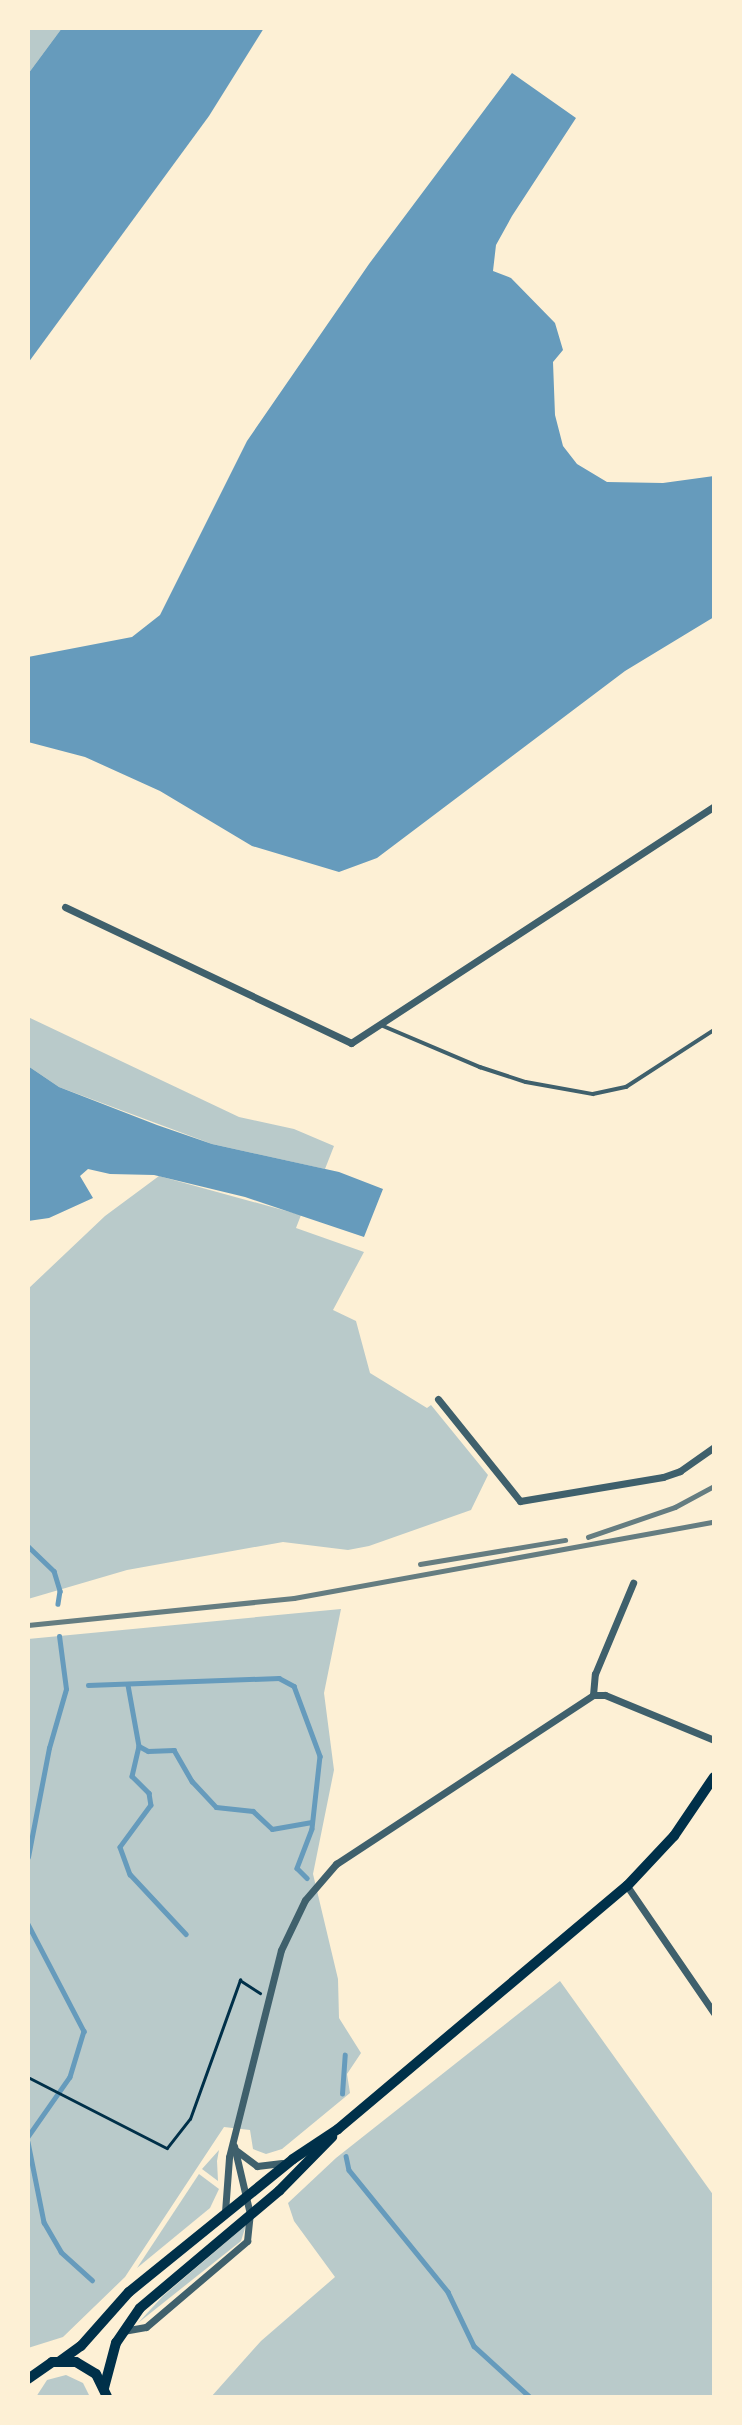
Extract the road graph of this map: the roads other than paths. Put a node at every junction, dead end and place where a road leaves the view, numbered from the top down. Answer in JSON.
{"nodes":[{"id":1,"x":714,"y":806,"type":"edge"},
{"id":2,"x":65,"y":907,"type":"dead end"},
{"id":3,"x":379,"y":1024,"type":"junction"},
{"id":4,"x":714,"y":1030,"type":"edge"},
{"id":5,"x":438,"y":1399,"type":"dead end"},
{"id":6,"x":714,"y":1447,"type":"edge"},
{"id":7,"x":633,"y":1583,"type":"dead end"},
{"id":8,"x":593,"y":1695,"type":"junction"},
{"id":9,"x":714,"y":1740,"type":"edge"},
{"id":10,"x":714,"y":1777,"type":"edge"},
{"id":11,"x":626,"y":1886,"type":"junction"},
{"id":12,"x":714,"y":2012,"type":"edge"},
{"id":13,"x":338,"y":2129,"type":"junction"},
{"id":14,"x":234,"y":2139,"type":"junction"},
{"id":15,"x":293,"y":2159,"type":"junction"},
{"id":16,"x":247,"y":2197,"type":"junction"},
{"id":17,"x":250,"y":2214,"type":"junction"},
{"id":18,"x":223,"y":2217,"type":"junction"},
{"id":19,"x":122,"y":2331,"type":"junction"},
{"id":20,"x":60,"y":2361,"type":"junction"},
{"id":21,"x":28,"y":2379,"type":"edge"},
{"id":22,"x":105,"y":2392,"type":"edge"}],
"edges":[{"from":1,"to":3,"type":"street"},
{"from":2,"to":3,"type":"street"},
{"from":3,"to":4,"type":"lane"},
{"from":5,"to":6,"type":"street"},
{"from":7,"to":8,"type":"street"},
{"from":8,"to":9,"type":"street"},
{"from":8,"to":14,"type":"street"},
{"from":10,"to":11,"type":"main road"},
{"from":11,"to":12,"type":"street"},
{"from":11,"to":13,"type":"main road"},
{"from":13,"to":15,"type":"main road"},
{"from":13,"to":17,"type":"main road"},
{"from":14,"to":15,"type":"street"},
{"from":14,"to":16,"type":"street"},
{"from":14,"to":18,"type":"street"},
{"from":15,"to":16,"type":"main road"},
{"from":16,"to":17,"type":"street"},
{"from":16,"to":18,"type":"main road"},
{"from":17,"to":19,"type":"main road"},
{"from":17,"to":19,"type":"street"},
{"from":18,"to":20,"type":"main road"},
{"from":19,"to":22,"type":"main road"},
{"from":20,"to":21,"type":"main road"},
{"from":20,"to":22,"type":"main road"}]}
